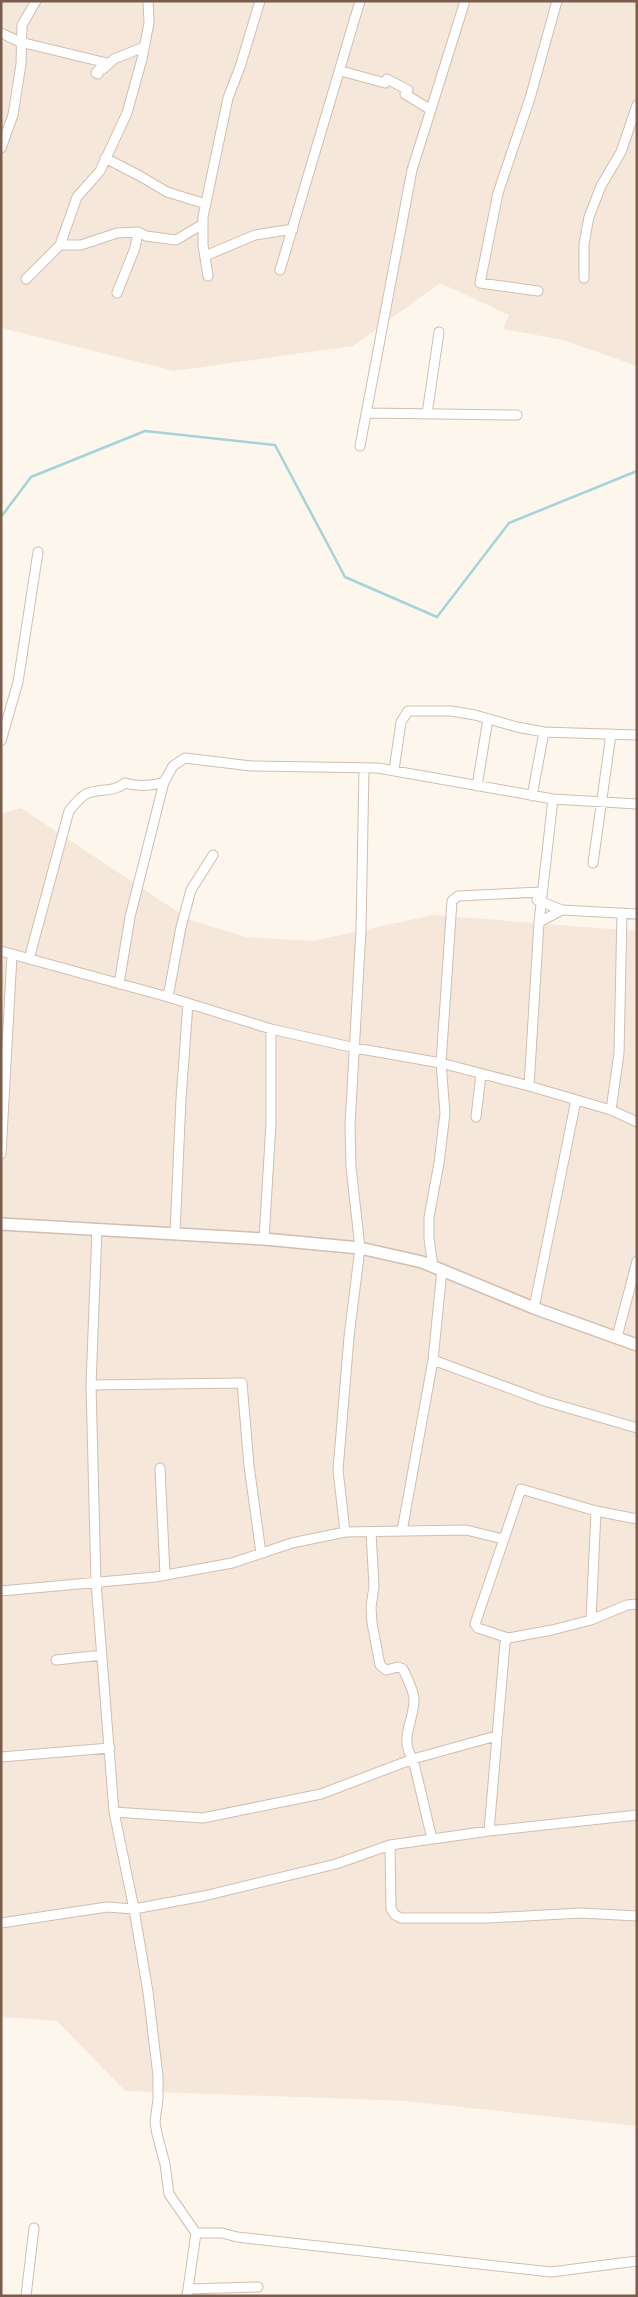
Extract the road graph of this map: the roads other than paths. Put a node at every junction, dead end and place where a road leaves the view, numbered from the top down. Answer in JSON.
{"nodes":[{"id":1,"x":36,"y":1,"type":"edge"},
{"id":2,"x":148,"y":1,"type":"edge"},
{"id":3,"x":260,"y":1,"type":"edge"},
{"id":4,"x":360,"y":1,"type":"edge"},
{"id":5,"x":465,"y":1,"type":"edge"},
{"id":6,"x":557,"y":1,"type":"edge"},
{"id":7,"x":1,"y":33,"type":"edge"},
{"id":8,"x":20,"y":42,"type":"junction"},
{"id":9,"x":144,"y":47,"type":"junction"},
{"id":10,"x":107,"y":63,"type":"junction"},
{"id":11,"x":341,"y":71,"type":"junction"},
{"id":12,"x":98,"y":74,"type":"dead end"},
{"id":13,"x":637,"y":105,"type":"edge"},
{"id":14,"x":431,"y":110,"type":"junction"},
{"id":15,"x":1,"y":148,"type":"edge"},
{"id":16,"x":105,"y":158,"type":"junction"},
{"id":17,"x":206,"y":204,"type":"junction"},
{"id":18,"x":203,"y":224,"type":"junction"},
{"id":19,"x":293,"y":229,"type":"junction"},
{"id":20,"x":138,"y":232,"type":"junction"},
{"id":21,"x":60,"y":245,"type":"junction"},
{"id":22,"x":205,"y":256,"type":"junction"},
{"id":23,"x":280,"y":270,"type":"dead end"},
{"id":24,"x":208,"y":276,"type":"dead end"},
{"id":25,"x":584,"y":278,"type":"dead end"},
{"id":26,"x":26,"y":279,"type":"dead end"},
{"id":27,"x":538,"y":291,"type":"dead end"},
{"id":28,"x":117,"y":293,"type":"dead end"},
{"id":29,"x":439,"y":332,"type":"dead end"},
{"id":30,"x":366,"y":413,"type":"junction"},
{"id":31,"x":427,"y":414,"type":"junction"},
{"id":32,"x":517,"y":415,"type":"dead end"},
{"id":33,"x":360,"y":446,"type":"dead end"},
{"id":34,"x":38,"y":552,"type":"dead end"},
{"id":35,"x":488,"y":718,"type":"junction"},
{"id":36,"x":544,"y":732,"type":"junction"},
{"id":37,"x":610,"y":734,"type":"junction"},
{"id":38,"x":637,"y":735,"type":"edge"},
{"id":39,"x":1,"y":741,"type":"edge"},
{"id":40,"x":364,"y":768,"type":"junction"},
{"id":41,"x":394,"y":770,"type":"junction"},
{"id":42,"x":164,"y":782,"type":"junction"},
{"id":43,"x":477,"y":786,"type":"junction"},
{"id":44,"x":532,"y":796,"type":"junction"},
{"id":45,"x":553,"y":799,"type":"junction"},
{"id":46,"x":602,"y":801,"type":"junction"},
{"id":47,"x":637,"y":804,"type":"edge"},
{"id":48,"x":213,"y":855,"type":"dead end"},
{"id":49,"x":593,"y":863,"type":"dead end"},
{"id":50,"x":542,"y":892,"type":"junction"},
{"id":51,"x":527,"y":893,"type":"junction"},
{"id":52,"x":541,"y":903,"type":"junction"},
{"id":53,"x":562,"y":910,"type":"junction"},
{"id":54,"x":622,"y":913,"type":"junction"},
{"id":55,"x":637,"y":914,"type":"edge"},
{"id":56,"x":539,"y":922,"type":"junction"},
{"id":57,"x":1,"y":951,"type":"edge"},
{"id":58,"x":12,"y":955,"type":"junction"},
{"id":59,"x":29,"y":960,"type":"junction"},
{"id":60,"x":119,"y":984,"type":"junction"},
{"id":61,"x":168,"y":997,"type":"junction"},
{"id":62,"x":188,"y":1003,"type":"junction"},
{"id":63,"x":271,"y":1029,"type":"junction"},
{"id":64,"x":356,"y":1048,"type":"junction"},
{"id":65,"x":441,"y":1064,"type":"junction"},
{"id":66,"x":481,"y":1074,"type":"junction"},
{"id":67,"x":529,"y":1086,"type":"junction"},
{"id":68,"x":576,"y":1100,"type":"junction"},
{"id":69,"x":611,"y":1110,"type":"junction"},
{"id":70,"x":476,"y":1117,"type":"dead end"},
{"id":71,"x":637,"y":1122,"type":"edge"},
{"id":72,"x":1,"y":1154,"type":"edge"},
{"id":73,"x":1,"y":1224,"type":"edge"},
{"id":74,"x":97,"y":1229,"type":"junction"},
{"id":75,"x":175,"y":1233,"type":"junction"},
{"id":76,"x":264,"y":1239,"type":"junction"},
{"id":77,"x":360,"y":1248,"type":"junction"},
{"id":78,"x":637,"y":1261,"type":"edge"},
{"id":79,"x":438,"y":1268,"type":"junction"},
{"id":80,"x":534,"y":1308,"type":"junction"},
{"id":81,"x":617,"y":1337,"type":"junction"},
{"id":82,"x":637,"y":1344,"type":"edge"},
{"id":83,"x":433,"y":1360,"type":"junction"},
{"id":84,"x":91,"y":1385,"type":"junction"},
{"id":85,"x":637,"y":1428,"type":"edge"},
{"id":86,"x":160,"y":1468,"type":"dead end"},
{"id":87,"x":596,"y":1511,"type":"junction"},
{"id":88,"x":637,"y":1519,"type":"edge"},
{"id":89,"x":402,"y":1531,"type":"junction"},
{"id":90,"x":345,"y":1532,"type":"junction"},
{"id":91,"x":371,"y":1532,"type":"junction"},
{"id":92,"x":503,"y":1539,"type":"junction"},
{"id":93,"x":261,"y":1553,"type":"junction"},
{"id":94,"x":165,"y":1575,"type":"junction"},
{"id":95,"x":96,"y":1582,"type":"junction"},
{"id":96,"x":1,"y":1591,"type":"edge"},
{"id":97,"x":637,"y":1604,"type":"edge"},
{"id":98,"x":591,"y":1620,"type":"junction"},
{"id":99,"x":508,"y":1638,"type":"junction"},
{"id":100,"x":102,"y":1655,"type":"junction"},
{"id":101,"x":56,"y":1660,"type":"dead end"},
{"id":102,"x":496,"y":1736,"type":"junction"},
{"id":103,"x":110,"y":1748,"type":"junction"},
{"id":104,"x":1,"y":1758,"type":"edge"},
{"id":105,"x":413,"y":1758,"type":"junction"},
{"id":106,"x":114,"y":1812,"type":"junction"},
{"id":107,"x":637,"y":1814,"type":"edge"},
{"id":108,"x":488,"y":1831,"type":"junction"},
{"id":109,"x":432,"y":1839,"type":"junction"},
{"id":110,"x":390,"y":1845,"type":"junction"},
{"id":111,"x":134,"y":1908,"type":"junction"},
{"id":112,"x":637,"y":1916,"type":"edge"},
{"id":113,"x":1,"y":1924,"type":"edge"},
{"id":114,"x":34,"y":2228,"type":"dead end"},
{"id":115,"x":196,"y":2233,"type":"junction"},
{"id":116,"x":637,"y":2261,"type":"edge"},
{"id":117,"x":258,"y":2287,"type":"dead end"},
{"id":118,"x":188,"y":2292,"type":"edge"},
{"id":119,"x":26,"y":2296,"type":"edge"}],
"edges":[{"from":1,"to":8,"type":"street"},
{"from":2,"to":9,"type":"street"},
{"from":3,"to":17,"type":"street"},
{"from":4,"to":11,"type":"street"},
{"from":5,"to":14,"type":"street"},
{"from":6,"to":27,"type":"street"},
{"from":7,"to":8,"type":"street"},
{"from":8,"to":10,"type":"street"},
{"from":8,"to":15,"type":"street"},
{"from":9,"to":10,"type":"street"},
{"from":9,"to":16,"type":"street"},
{"from":10,"to":12,"type":"street"},
{"from":11,"to":14,"type":"street"},
{"from":11,"to":19,"type":"street"},
{"from":13,"to":25,"type":"street"},
{"from":14,"to":30,"type":"street"},
{"from":16,"to":17,"type":"street"},
{"from":16,"to":21,"type":"street"},
{"from":17,"to":18,"type":"street"},
{"from":18,"to":20,"type":"street"},
{"from":18,"to":22,"type":"street"},
{"from":19,"to":22,"type":"street"},
{"from":19,"to":23,"type":"street"},
{"from":20,"to":21,"type":"street"},
{"from":20,"to":28,"type":"street"},
{"from":21,"to":26,"type":"street"},
{"from":22,"to":24,"type":"street"},
{"from":29,"to":31,"type":"street"},
{"from":30,"to":31,"type":"street"},
{"from":30,"to":33,"type":"street"},
{"from":31,"to":32,"type":"street"},
{"from":34,"to":39,"type":"street"},
{"from":35,"to":36,"type":"street"},
{"from":35,"to":41,"type":"street"},
{"from":35,"to":43,"type":"street"},
{"from":36,"to":37,"type":"street"},
{"from":36,"to":44,"type":"street"},
{"from":37,"to":38,"type":"street"},
{"from":37,"to":46,"type":"street"},
{"from":40,"to":41,"type":"street"},
{"from":40,"to":42,"type":"street"},
{"from":40,"to":64,"type":"street"},
{"from":41,"to":43,"type":"street"},
{"from":42,"to":59,"type":"street"},
{"from":42,"to":60,"type":"street"},
{"from":43,"to":44,"type":"street"},
{"from":44,"to":45,"type":"street"},
{"from":45,"to":46,"type":"street"},
{"from":45,"to":50,"type":"street"},
{"from":46,"to":47,"type":"street"},
{"from":46,"to":49,"type":"street"},
{"from":48,"to":61,"type":"street"},
{"from":50,"to":51,"type":"street"},
{"from":50,"to":52,"type":"street"},
{"from":51,"to":52,"type":"street"},
{"from":51,"to":65,"type":"street"},
{"from":52,"to":53,"type":"street"},
{"from":52,"to":56,"type":"street"},
{"from":53,"to":54,"type":"street"},
{"from":53,"to":56,"type":"street"},
{"from":54,"to":55,"type":"street"},
{"from":54,"to":69,"type":"street"},
{"from":56,"to":67,"type":"street"},
{"from":57,"to":58,"type":"street"},
{"from":58,"to":59,"type":"street"},
{"from":58,"to":72,"type":"street"},
{"from":59,"to":60,"type":"street"},
{"from":60,"to":61,"type":"street"},
{"from":61,"to":62,"type":"street"},
{"from":62,"to":63,"type":"street"},
{"from":62,"to":75,"type":"street"},
{"from":63,"to":64,"type":"street"},
{"from":63,"to":76,"type":"street"},
{"from":64,"to":65,"type":"street"},
{"from":64,"to":77,"type":"street"},
{"from":65,"to":66,"type":"street"},
{"from":65,"to":79,"type":"street"},
{"from":66,"to":67,"type":"street"},
{"from":66,"to":70,"type":"street"},
{"from":67,"to":68,"type":"street"},
{"from":68,"to":69,"type":"street"},
{"from":68,"to":80,"type":"street"},
{"from":69,"to":71,"type":"street"},
{"from":73,"to":74,"type":"street"},
{"from":74,"to":75,"type":"street"},
{"from":74,"to":84,"type":"street"},
{"from":75,"to":76,"type":"street"},
{"from":76,"to":77,"type":"street"},
{"from":77,"to":79,"type":"street"},
{"from":77,"to":90,"type":"street"},
{"from":78,"to":81,"type":"street"},
{"from":79,"to":80,"type":"street"},
{"from":79,"to":83,"type":"street"},
{"from":80,"to":81,"type":"street"},
{"from":81,"to":82,"type":"street"},
{"from":83,"to":85,"type":"street"},
{"from":83,"to":89,"type":"street"},
{"from":84,"to":93,"type":"street"},
{"from":84,"to":95,"type":"street"},
{"from":86,"to":94,"type":"street"},
{"from":87,"to":88,"type":"street"},
{"from":87,"to":92,"type":"street"},
{"from":87,"to":98,"type":"street"},
{"from":89,"to":91,"type":"street"},
{"from":89,"to":92,"type":"street"},
{"from":90,"to":91,"type":"street"},
{"from":90,"to":93,"type":"street"},
{"from":91,"to":105,"type":"street"},
{"from":92,"to":99,"type":"street"},
{"from":93,"to":94,"type":"street"},
{"from":94,"to":95,"type":"street"},
{"from":95,"to":96,"type":"street"},
{"from":95,"to":100,"type":"street"},
{"from":97,"to":98,"type":"street"},
{"from":98,"to":99,"type":"street"},
{"from":99,"to":102,"type":"street"},
{"from":100,"to":101,"type":"street"},
{"from":100,"to":103,"type":"street"},
{"from":102,"to":105,"type":"street"},
{"from":102,"to":108,"type":"street"},
{"from":103,"to":104,"type":"street"},
{"from":103,"to":106,"type":"street"},
{"from":105,"to":106,"type":"street"},
{"from":105,"to":109,"type":"street"},
{"from":106,"to":111,"type":"street"},
{"from":107,"to":108,"type":"street"},
{"from":108,"to":109,"type":"street"},
{"from":109,"to":110,"type":"street"},
{"from":110,"to":111,"type":"street"},
{"from":110,"to":112,"type":"street"},
{"from":111,"to":113,"type":"street"},
{"from":111,"to":115,"type":"street"},
{"from":114,"to":119,"type":"street"},
{"from":115,"to":116,"type":"street"},
{"from":115,"to":118,"type":"street"},
{"from":117,"to":118,"type":"street"}]}
